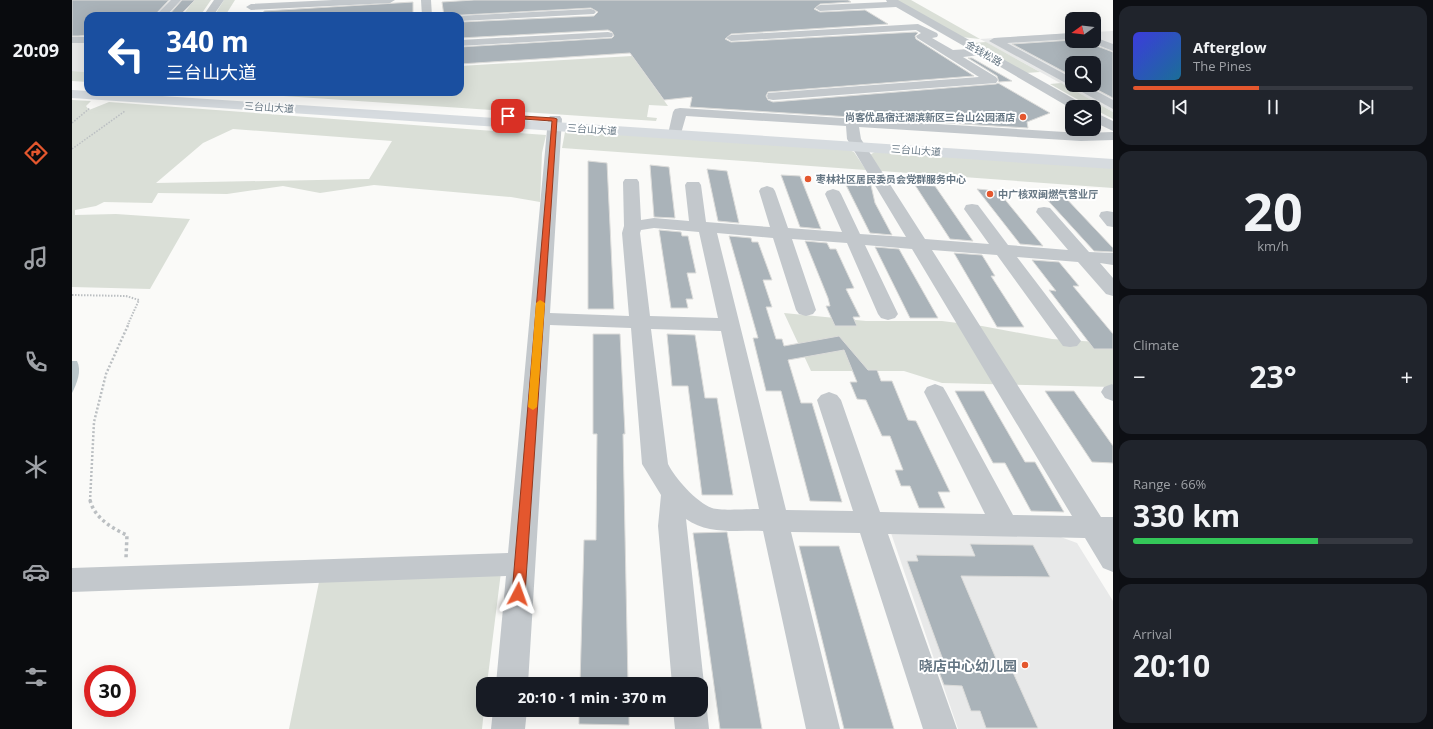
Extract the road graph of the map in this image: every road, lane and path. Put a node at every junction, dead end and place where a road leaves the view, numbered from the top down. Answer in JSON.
{"nodes":[{"id":1,"x":176,"y":0,"type":"edge"},
{"id":2,"x":219,"y":0,"type":"edge"},
{"id":3,"x":390,"y":0,"type":"edge"},
{"id":4,"x":426,"y":0,"type":"edge"},
{"id":5,"x":894,"y":2,"type":"edge"},
{"id":6,"x":253,"y":3,"type":"edge"},
{"id":7,"x":866,"y":3,"type":"edge"},
{"id":8,"x":820,"y":8,"type":"dead end"},
{"id":9,"x":164,"y":12,"type":"edge"},
{"id":10,"x":211,"y":12,"type":"edge"},
{"id":11,"x":248,"y":12,"type":"edge"},
{"id":12,"x":427,"y":12,"type":"edge"},
{"id":13,"x":591,"y":12,"type":"dead end"},
{"id":14,"x":464,"y":18,"type":"edge"},
{"id":15,"x":902,"y":25,"type":"dead end"},
{"id":16,"x":1101,"y":34,"type":"edge"},
{"id":17,"x":1107,"y":34,"type":"dead end"},
{"id":18,"x":608,"y":35,"type":"dead end"},
{"id":19,"x":1065,"y":36,"type":"edge"},
{"id":20,"x":731,"y":38,"type":"dead end"},
{"id":21,"x":72,"y":40,"type":"edge"},
{"id":22,"x":84,"y":40,"type":"edge"},
{"id":23,"x":464,"y":43,"type":"edge"},
{"id":24,"x":1101,"y":43,"type":"edge"},
{"id":25,"x":1113,"y":48,"type":"edge"},
{"id":26,"x":982,"y":52,"type":"junction"},
{"id":27,"x":951,"y":54,"type":"junction"},
{"id":28,"x":1065,"y":79,"type":"edge"},
{"id":29,"x":72,"y":86,"type":"edge"},
{"id":30,"x":84,"y":87,"type":"edge"},
{"id":31,"x":1089,"y":92,"type":"edge"},
{"id":32,"x":72,"y":94,"type":"edge"},
{"id":33,"x":84,"y":95,"type":"edge"},
{"id":34,"x":100,"y":96,"type":"edge"},
{"id":35,"x":217,"y":96,"type":"edge"},
{"id":36,"x":141,"y":99,"type":"junction"},
{"id":37,"x":766,"y":100,"type":"junction"},
{"id":38,"x":1066,"y":100,"type":"edge"},
{"id":39,"x":1113,"y":105,"type":"edge"},
{"id":40,"x":821,"y":106,"type":"dead end"},
{"id":41,"x":932,"y":112,"type":"dead end"},
{"id":42,"x":766,"y":117,"type":"junction"},
{"id":43,"x":1101,"y":120,"type":"edge"},
{"id":44,"x":554,"y":123,"type":"junction"},
{"id":45,"x":1113,"y":127,"type":"edge"},
{"id":46,"x":937,"y":128,"type":"junction"},
{"id":47,"x":676,"y":131,"type":"junction"},
{"id":48,"x":855,"y":136,"type":"junction"},
{"id":49,"x":1113,"y":136,"type":"edge"},
{"id":50,"x":767,"y":137,"type":"junction"},
{"id":51,"x":72,"y":149,"type":"edge"},
{"id":52,"x":946,"y":149,"type":"junction"},
{"id":53,"x":1113,"y":156,"type":"edge"},
{"id":54,"x":1113,"y":164,"type":"edge"},
{"id":55,"x":631,"y":182,"type":"dead end"},
{"id":56,"x":693,"y":185,"type":"dead end"},
{"id":57,"x":767,"y":191,"type":"dead end"},
{"id":58,"x":833,"y":194,"type":"dead end"},
{"id":59,"x":972,"y":209,"type":"dead end"},
{"id":60,"x":1044,"y":212,"type":"dead end"},
{"id":61,"x":633,"y":226,"type":"junction"},
{"id":62,"x":703,"y":227,"type":"junction"},
{"id":63,"x":781,"y":232,"type":"junction"},
{"id":64,"x":853,"y":238,"type":"junction"},
{"id":65,"x":918,"y":243,"type":"junction"},
{"id":66,"x":1003,"y":250,"type":"junction"},
{"id":67,"x":1083,"y":257,"type":"junction"},
{"id":68,"x":1113,"y":259,"type":"edge"},
{"id":69,"x":1113,"y":290,"type":"edge"},
{"id":70,"x":72,"y":295,"type":"edge"},
{"id":71,"x":806,"y":310,"type":"dead end"},
{"id":72,"x":888,"y":314,"type":"dead end"},
{"id":73,"x":539,"y":319,"type":"junction"},
{"id":74,"x":640,"y":322,"type":"junction"},
{"id":75,"x":729,"y":325,"type":"junction"},
{"id":76,"x":1070,"y":341,"type":"dead end"},
{"id":77,"x":935,"y":392,"type":"dead end"},
{"id":78,"x":829,"y":400,"type":"dead end"},
{"id":79,"x":674,"y":494,"type":"junction"},
{"id":80,"x":775,"y":520,"type":"junction"},
{"id":81,"x":870,"y":523,"type":"junction"},
{"id":82,"x":1005,"y":526,"type":"junction"},
{"id":83,"x":1103,"y":528,"type":"edge"},
{"id":84,"x":1113,"y":560,"type":"edge"},
{"id":85,"x":521,"y":564,"type":"junction"},
{"id":86,"x":123,"y":578,"type":"junction"},
{"id":87,"x":72,"y":580,"type":"edge"},
{"id":88,"x":513,"y":677,"type":"edge"},
{"id":89,"x":687,"y":677,"type":"edge"},
{"id":90,"x":509,"y":717,"type":"edge"},
{"id":91,"x":691,"y":717,"type":"edge"},
{"id":92,"x":508,"y":729,"type":"edge"},
{"id":93,"x":692,"y":729,"type":"edge"},
{"id":94,"x":823,"y":729,"type":"edge"},
{"id":95,"x":940,"y":729,"type":"edge"}],
"edges":[{"from":1,"to":9,"type":"street"},
{"from":2,"to":10,"type":"street"},
{"from":3,"to":6,"type":"street"},
{"from":4,"to":12,"type":"street"},
{"from":5,"to":7,"type":"street"},
{"from":5,"to":26,"type":"street","name":"金钱松路"},
{"from":6,"to":11,"type":"street"},
{"from":7,"to":8,"type":"street"},
{"from":7,"to":15,"type":"street"},
{"from":13,"to":14,"type":"street"},
{"from":16,"to":17,"type":"street"},
{"from":18,"to":23,"type":"street"},
{"from":19,"to":28,"type":"street"},
{"from":20,"to":27,"type":"street"},
{"from":21,"to":22,"type":"street"},
{"from":24,"to":25,"type":"street"},
{"from":26,"to":27,"type":"street"},
{"from":26,"to":38,"type":"street","name":"金钱松路"},
{"from":27,"to":37,"type":"street"},
{"from":29,"to":30,"type":"main road"},
{"from":31,"to":39,"type":"street"},
{"from":32,"to":33,"type":"main road","name":"三台山大道"},
{"from":34,"to":36,"type":"main road","name":"三台山大道"},
{"from":35,"to":44,"type":"main road","name":"三台山大道"},
{"from":36,"to":44,"type":"main road","name":"三台山大道"},
{"from":36,"to":51,"type":"path"},
{"from":37,"to":40,"type":"street"},
{"from":37,"to":42,"type":"street"},
{"from":41,"to":46,"type":"street"},
{"from":42,"to":47,"type":"street"},
{"from":42,"to":48,"type":"street"},
{"from":42,"to":50,"type":"street"},
{"from":43,"to":45,"type":"street"},
{"from":44,"to":47,"type":"main road","name":"三台山大道"},
{"from":44,"to":73,"type":"street"},
{"from":46,"to":48,"type":"street"},
{"from":46,"to":49,"type":"street"},
{"from":46,"to":52,"type":"street"},
{"from":47,"to":50,"type":"main road","name":"三台山大道"},
{"from":48,"to":50,"type":"main road","name":"三台山大道"},
{"from":48,"to":52,"type":"main road","name":"三台山大道"},
{"from":48,"to":65,"type":"street"},
{"from":52,"to":53,"type":"main road","name":"三台山大道"},
{"from":52,"to":54,"type":"main road","name":"三台山大道"},
{"from":55,"to":61,"type":"street"},
{"from":56,"to":62,"type":"street"},
{"from":57,"to":63,"type":"street"},
{"from":58,"to":64,"type":"street"},
{"from":59,"to":66,"type":"street"},
{"from":60,"to":67,"type":"street"},
{"from":61,"to":62,"type":"street"},
{"from":61,"to":74,"type":"street"},
{"from":62,"to":63,"type":"street"},
{"from":62,"to":75,"type":"street"},
{"from":63,"to":64,"type":"street"},
{"from":63,"to":71,"type":"street"},
{"from":64,"to":65,"type":"street"},
{"from":64,"to":72,"type":"street"},
{"from":65,"to":66,"type":"street"},
{"from":65,"to":83,"type":"street"},
{"from":66,"to":67,"type":"street"},
{"from":66,"to":76,"type":"street"},
{"from":67,"to":68,"type":"street"},
{"from":67,"to":69,"type":"street"},
{"from":70,"to":86,"type":"path"},
{"from":73,"to":74,"type":"street"},
{"from":73,"to":85,"type":"street"},
{"from":74,"to":75,"type":"street"},
{"from":74,"to":79,"type":"street"},
{"from":75,"to":80,"type":"street"},
{"from":77,"to":82,"type":"street"},
{"from":78,"to":81,"type":"street"},
{"from":79,"to":80,"type":"street"},
{"from":79,"to":89,"type":"street"},
{"from":80,"to":81,"type":"street"},
{"from":80,"to":94,"type":"street"},
{"from":81,"to":82,"type":"street"},
{"from":81,"to":95,"type":"street"},
{"from":82,"to":83,"type":"street"},
{"from":83,"to":84,"type":"street"},
{"from":85,"to":86,"type":"street"},
{"from":85,"to":88,"type":"street"},
{"from":86,"to":87,"type":"street"},
{"from":90,"to":92,"type":"street"},
{"from":91,"to":93,"type":"street"}]}
